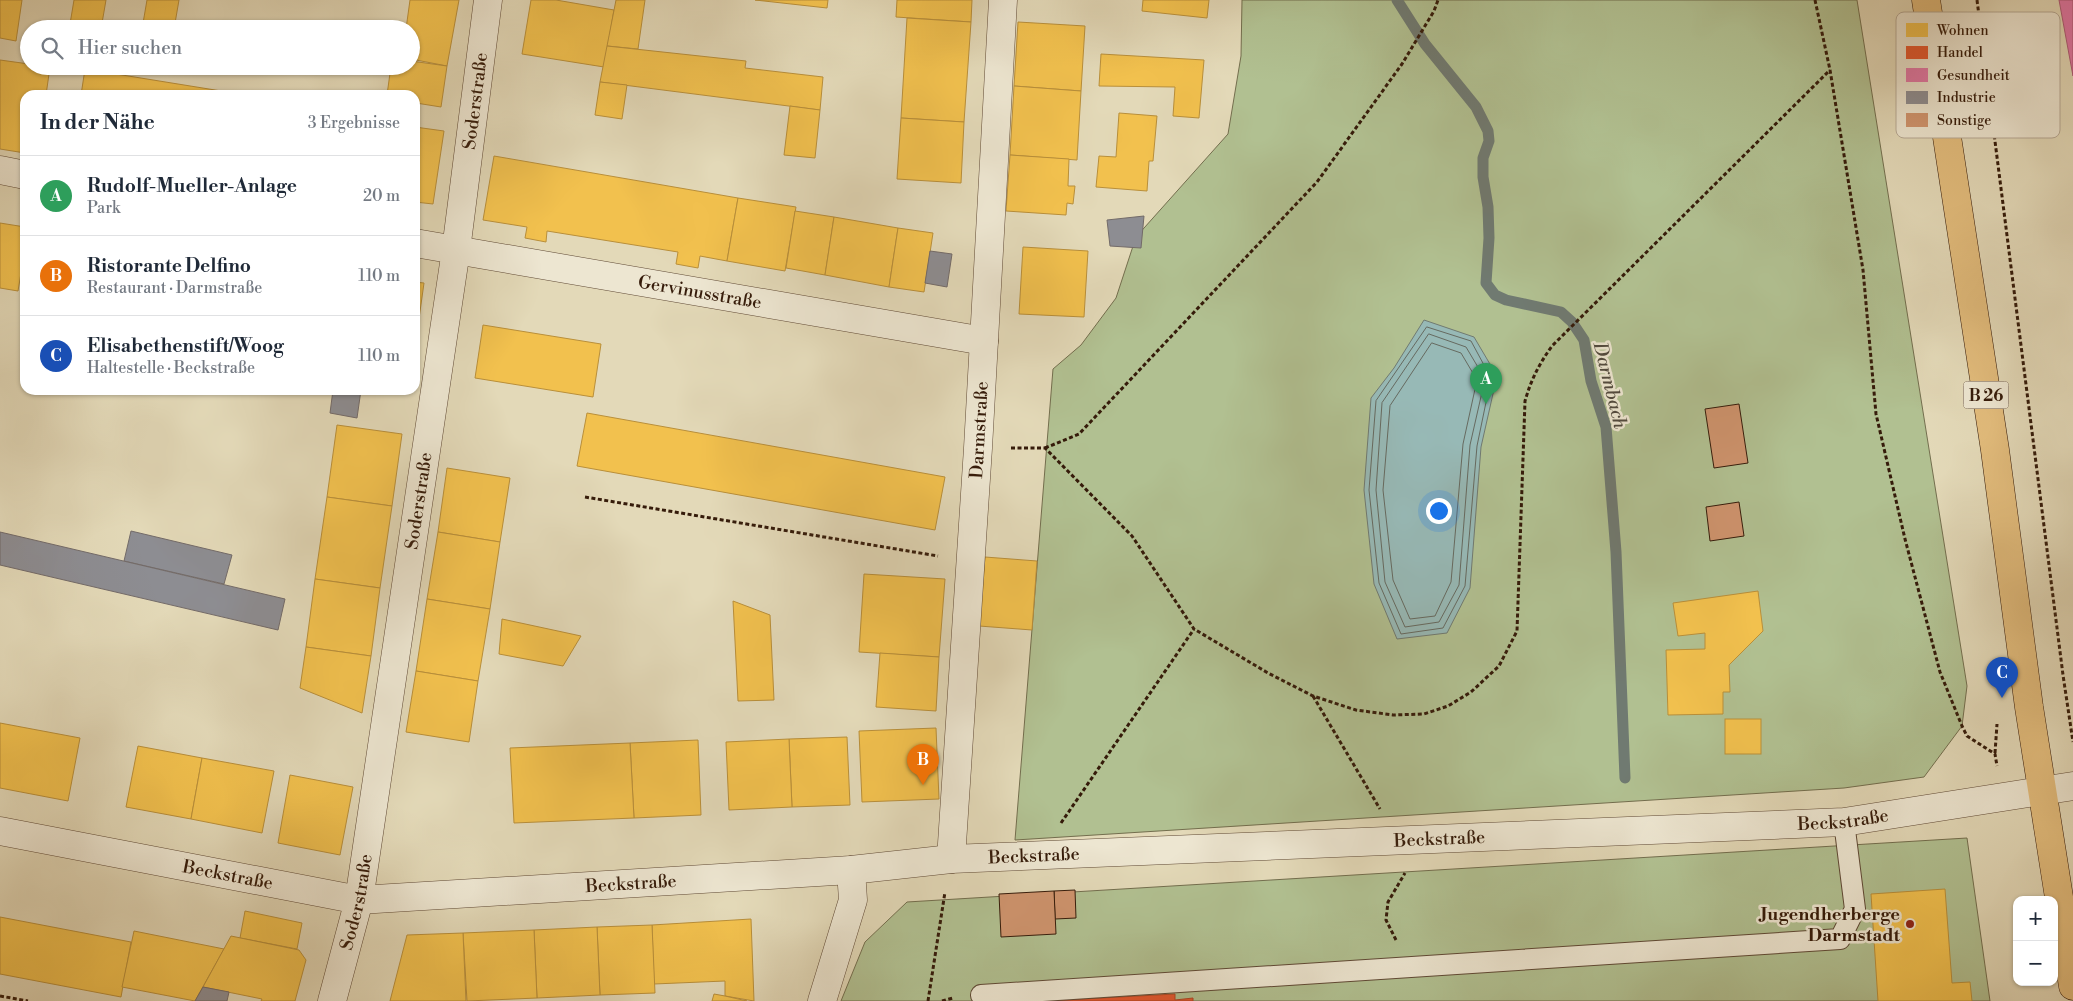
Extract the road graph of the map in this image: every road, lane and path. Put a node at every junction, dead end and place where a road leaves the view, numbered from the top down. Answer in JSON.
{"nodes":[{"id":1,"x":488,"y":0,"type":"edge"},
{"id":2,"x":1003,"y":0,"type":"edge"},
{"id":3,"x":1438,"y":0,"type":"edge"},
{"id":4,"x":1815,"y":0,"type":"edge"},
{"id":5,"x":1830,"y":70,"type":"junction"},
{"id":6,"x":1947,"y":138,"type":"edge"},
{"id":7,"x":1995,"y":138,"type":"edge"},
{"id":8,"x":0,"y":170,"type":"edge"},
{"id":9,"x":20,"y":174,"type":"edge"},
{"id":10,"x":420,"y":244,"type":"edge"},
{"id":11,"x":456,"y":250,"type":"junction"},
{"id":12,"x":984,"y":341,"type":"junction"},
{"id":13,"x":978,"y":448,"type":"junction"},
{"id":14,"x":1045,"y":448,"type":"junction"},
{"id":15,"x":584,"y":497,"type":"dead end"},
{"id":16,"x":970,"y":562,"type":"junction"},
{"id":17,"x":1194,"y":629,"type":"junction"},
{"id":18,"x":1997,"y":722,"type":"dead end"},
{"id":19,"x":2073,"y":742,"type":"edge"},
{"id":20,"x":1995,"y":754,"type":"junction"},
{"id":21,"x":2073,"y":786,"type":"edge"},
{"id":22,"x":2042,"y":791,"type":"junction"},
{"id":23,"x":2003,"y":797,"type":"junction"},
{"id":24,"x":1844,"y":822,"type":"junction"},
{"id":25,"x":0,"y":831,"type":"edge"},
{"id":26,"x":1053,"y":855,"type":"junction"},
{"id":27,"x":951,"y":859,"type":"junction"},
{"id":28,"x":851,"y":870,"type":"junction"},
{"id":29,"x":359,"y":900,"type":"junction"},
{"id":30,"x":2073,"y":986,"type":"edge"},
{"id":31,"x":981,"y":995,"type":"dead end"},
{"id":32,"x":0,"y":996,"type":"edge"},
{"id":33,"x":28,"y":1001,"type":"edge"},
{"id":34,"x":332,"y":1001,"type":"edge"},
{"id":35,"x":822,"y":1001,"type":"edge"},
{"id":36,"x":928,"y":1001,"type":"edge"}],
"edges":[{"from":1,"to":11,"type":"street","name":"Soderstraße"},
{"from":2,"to":12,"type":"street","name":"Darmstraße"},
{"from":3,"to":14,"type":"path"},
{"from":4,"to":5,"type":"path"},
{"from":5,"to":17,"type":"path"},
{"from":5,"to":20,"type":"path"},
{"from":6,"to":22,"type":"main road","number":"B 26"},
{"from":7,"to":19,"type":"path"},
{"from":8,"to":9,"type":"street"},
{"from":10,"to":11,"type":"street","name":"Gervinusstraße"},
{"from":11,"to":12,"type":"street","name":"Gervinusstraße"},
{"from":11,"to":29,"type":"street","name":"Soderstraße"},
{"from":12,"to":13,"type":"street","name":"Darmstraße"},
{"from":13,"to":14,"type":"path"},
{"from":13,"to":16,"type":"street","name":"Darmstraße"},
{"from":14,"to":17,"type":"path"},
{"from":15,"to":16,"type":"path"},
{"from":16,"to":27,"type":"street","name":"Darmstraße"},
{"from":17,"to":26,"type":"path"},
{"from":18,"to":20,"type":"path"},
{"from":20,"to":23,"type":"path"},
{"from":21,"to":22,"type":"street","name":"Beckstraße"},
{"from":22,"to":23,"type":"street","name":"Beckstraße"},
{"from":22,"to":30,"type":"main road","number":"B 26"},
{"from":23,"to":24,"type":"street","name":"Beckstraße"},
{"from":24,"to":26,"type":"street","name":"Beckstraße"},
{"from":24,"to":31,"type":"lane"},
{"from":25,"to":29,"type":"street","name":"Beckstraße"},
{"from":26,"to":27,"type":"street","name":"Beckstraße"},
{"from":27,"to":28,"type":"street","name":"Beckstraße"},
{"from":27,"to":36,"type":"path"},
{"from":28,"to":29,"type":"street","name":"Beckstraße"},
{"from":28,"to":35,"type":"street"},
{"from":29,"to":34,"type":"street","name":"Soderstraße"},
{"from":32,"to":33,"type":"path"}]}
